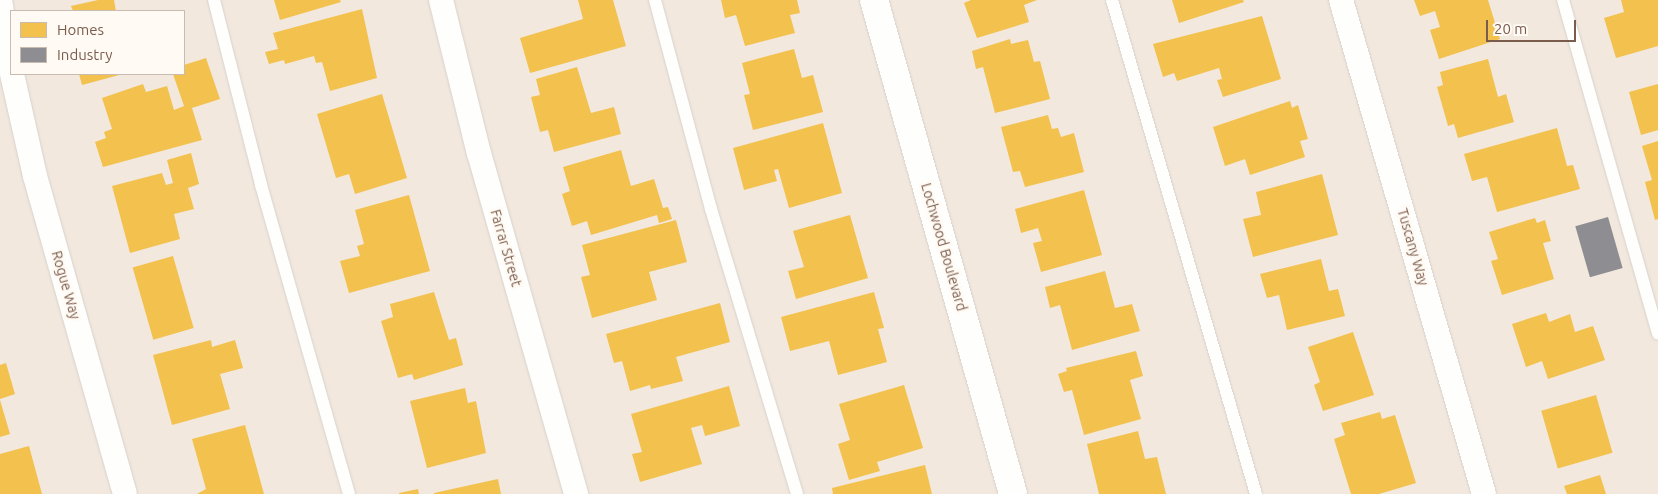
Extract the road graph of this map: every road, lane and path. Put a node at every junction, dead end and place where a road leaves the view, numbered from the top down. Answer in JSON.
{"nodes":[{"id":1,"x":0,"y":0,"type":"edge"},
{"id":2,"x":214,"y":0,"type":"edge"},
{"id":3,"x":441,"y":0,"type":"edge"},
{"id":4,"x":655,"y":0,"type":"edge"},
{"id":5,"x":874,"y":0,"type":"edge"},
{"id":6,"x":1112,"y":0,"type":"edge"},
{"id":7,"x":1341,"y":0,"type":"edge"},
{"id":8,"x":1563,"y":0,"type":"edge"},
{"id":9,"x":10,"y":62,"type":"edge"},
{"id":10,"x":12,"y":75,"type":"edge"},
{"id":11,"x":1658,"y":334,"type":"edge"},
{"id":12,"x":125,"y":494,"type":"edge"},
{"id":13,"x":349,"y":494,"type":"edge"},
{"id":14,"x":576,"y":494,"type":"edge"},
{"id":15,"x":797,"y":494,"type":"edge"},
{"id":16,"x":1013,"y":494,"type":"edge"},
{"id":17,"x":1256,"y":494,"type":"edge"},
{"id":18,"x":1484,"y":494,"type":"edge"}],
"edges":[{"from":1,"to":9,"type":"street"},
{"from":2,"to":13,"type":"lane"},
{"from":3,"to":14,"type":"street","name":"Farrar Street"},
{"from":4,"to":15,"type":"lane"},
{"from":5,"to":16,"type":"street","name":"Lochwood Boulevard"},
{"from":6,"to":17,"type":"lane"},
{"from":7,"to":18,"type":"street","name":"Tuscany Way"},
{"from":8,"to":11,"type":"lane"},
{"from":10,"to":12,"type":"street","name":"Rogue Way"}]}
